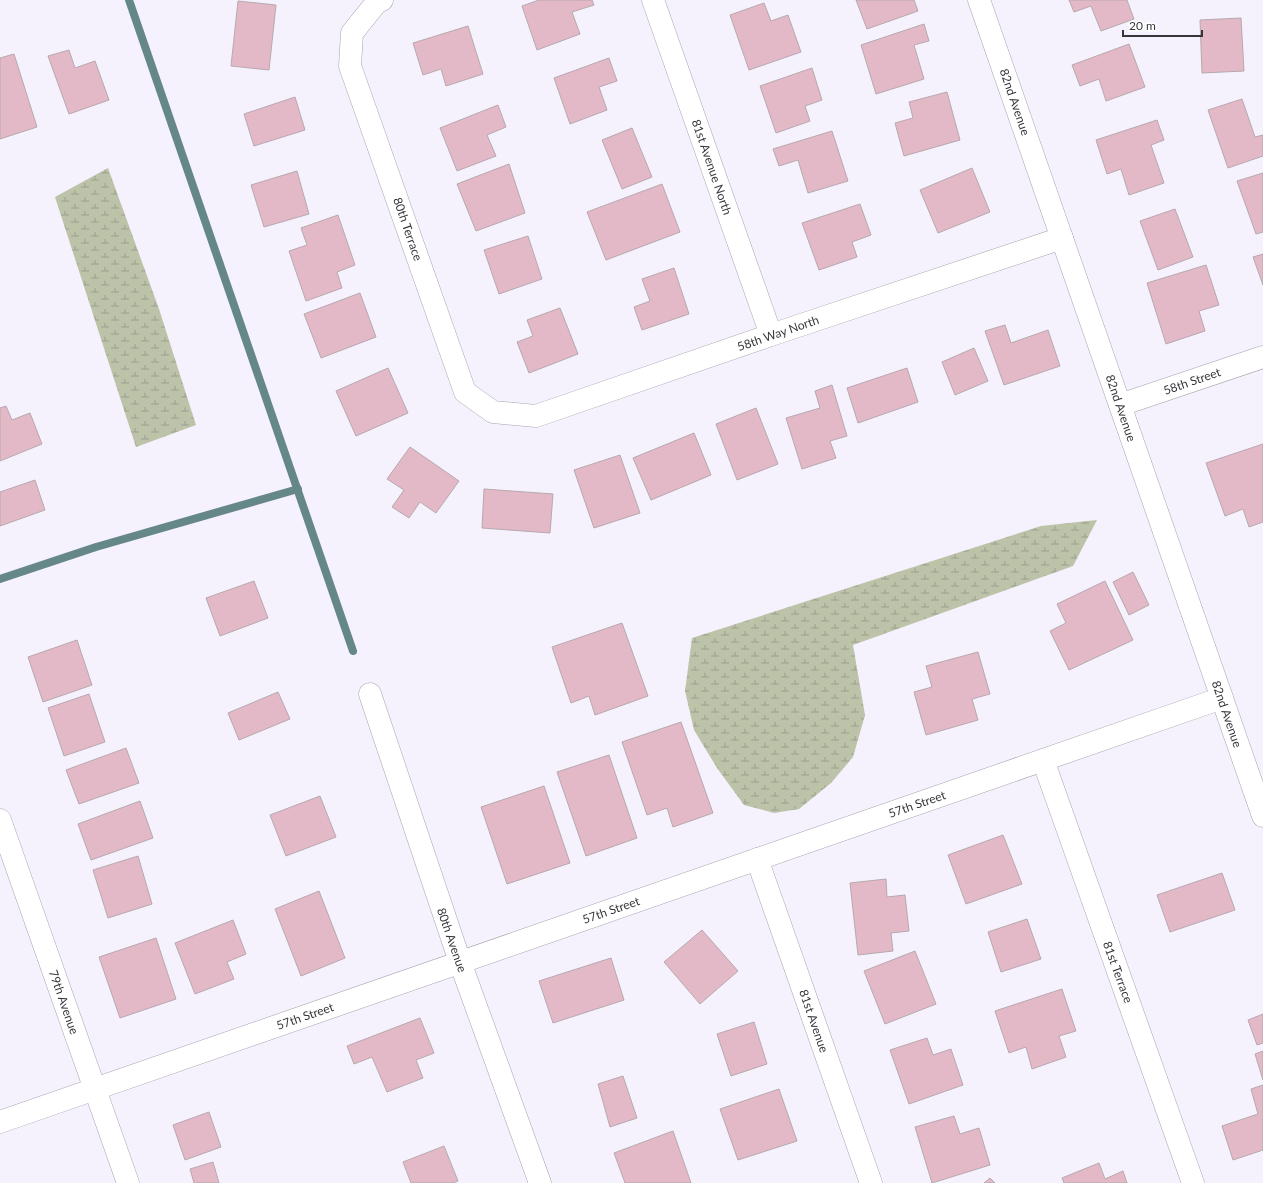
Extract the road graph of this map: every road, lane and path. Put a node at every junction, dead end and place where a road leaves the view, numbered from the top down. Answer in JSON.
{"nodes":[{"id":1,"x":382,"y":0,"type":"edge"},
{"id":2,"x":653,"y":0,"type":"edge"},
{"id":3,"x":979,"y":0,"type":"edge"},
{"id":4,"x":1062,"y":238,"type":"junction"},
{"id":5,"x":770,"y":335,"type":"junction"},
{"id":6,"x":1263,"y":357,"type":"edge"},
{"id":7,"x":1120,"y":405,"type":"junction"},
{"id":8,"x":493,"y":412,"type":"joint"},
{"id":9,"x":370,"y":694,"type":"dead end"},
{"id":10,"x":1222,"y":698,"type":"junction"},
{"id":11,"x":1043,"y":760,"type":"junction"},
{"id":12,"x":1263,"y":816,"type":"edge"},
{"id":13,"x":0,"y":820,"type":"edge"},
{"id":14,"x":757,"y":859,"type":"junction"},
{"id":15,"x":460,"y":962,"type":"junction"},
{"id":16,"x":94,"y":1089,"type":"junction"},
{"id":17,"x":0,"y":1122,"type":"edge"},
{"id":18,"x":128,"y":1183,"type":"edge"},
{"id":19,"x":540,"y":1183,"type":"edge"},
{"id":20,"x":871,"y":1183,"type":"edge"},
{"id":21,"x":1194,"y":1183,"type":"edge"}],
"edges":[{"from":1,"to":8,"type":"street","name":"80th Terrace"},
{"from":2,"to":5,"type":"street","name":"81st Avenue North"},
{"from":3,"to":4,"type":"street","name":"82nd Avenue"},
{"from":4,"to":5,"type":"street","name":"58th Way North"},
{"from":4,"to":7,"type":"street","name":"82nd Avenue"},
{"from":5,"to":8,"type":"street","name":"58th Way North"},
{"from":6,"to":7,"type":"street","name":"58th Street"},
{"from":7,"to":10,"type":"street","name":"82nd Avenue"},
{"from":9,"to":15,"type":"street","name":"80th Avenue"},
{"from":10,"to":11,"type":"street","name":"57th Street"},
{"from":10,"to":12,"type":"street","name":"82nd Avenue"},
{"from":11,"to":14,"type":"street","name":"57th Street"},
{"from":11,"to":21,"type":"street","name":"81st Terrace"},
{"from":13,"to":16,"type":"street","name":"79th Avenue"},
{"from":14,"to":15,"type":"street","name":"57th Street"},
{"from":14,"to":20,"type":"street","name":"81st Avenue"},
{"from":15,"to":16,"type":"street","name":"57th Street"},
{"from":15,"to":19,"type":"street","name":"80th Avenue"},
{"from":16,"to":17,"type":"street","name":"57th Street"},
{"from":16,"to":18,"type":"street","name":"79th Avenue"}]}
